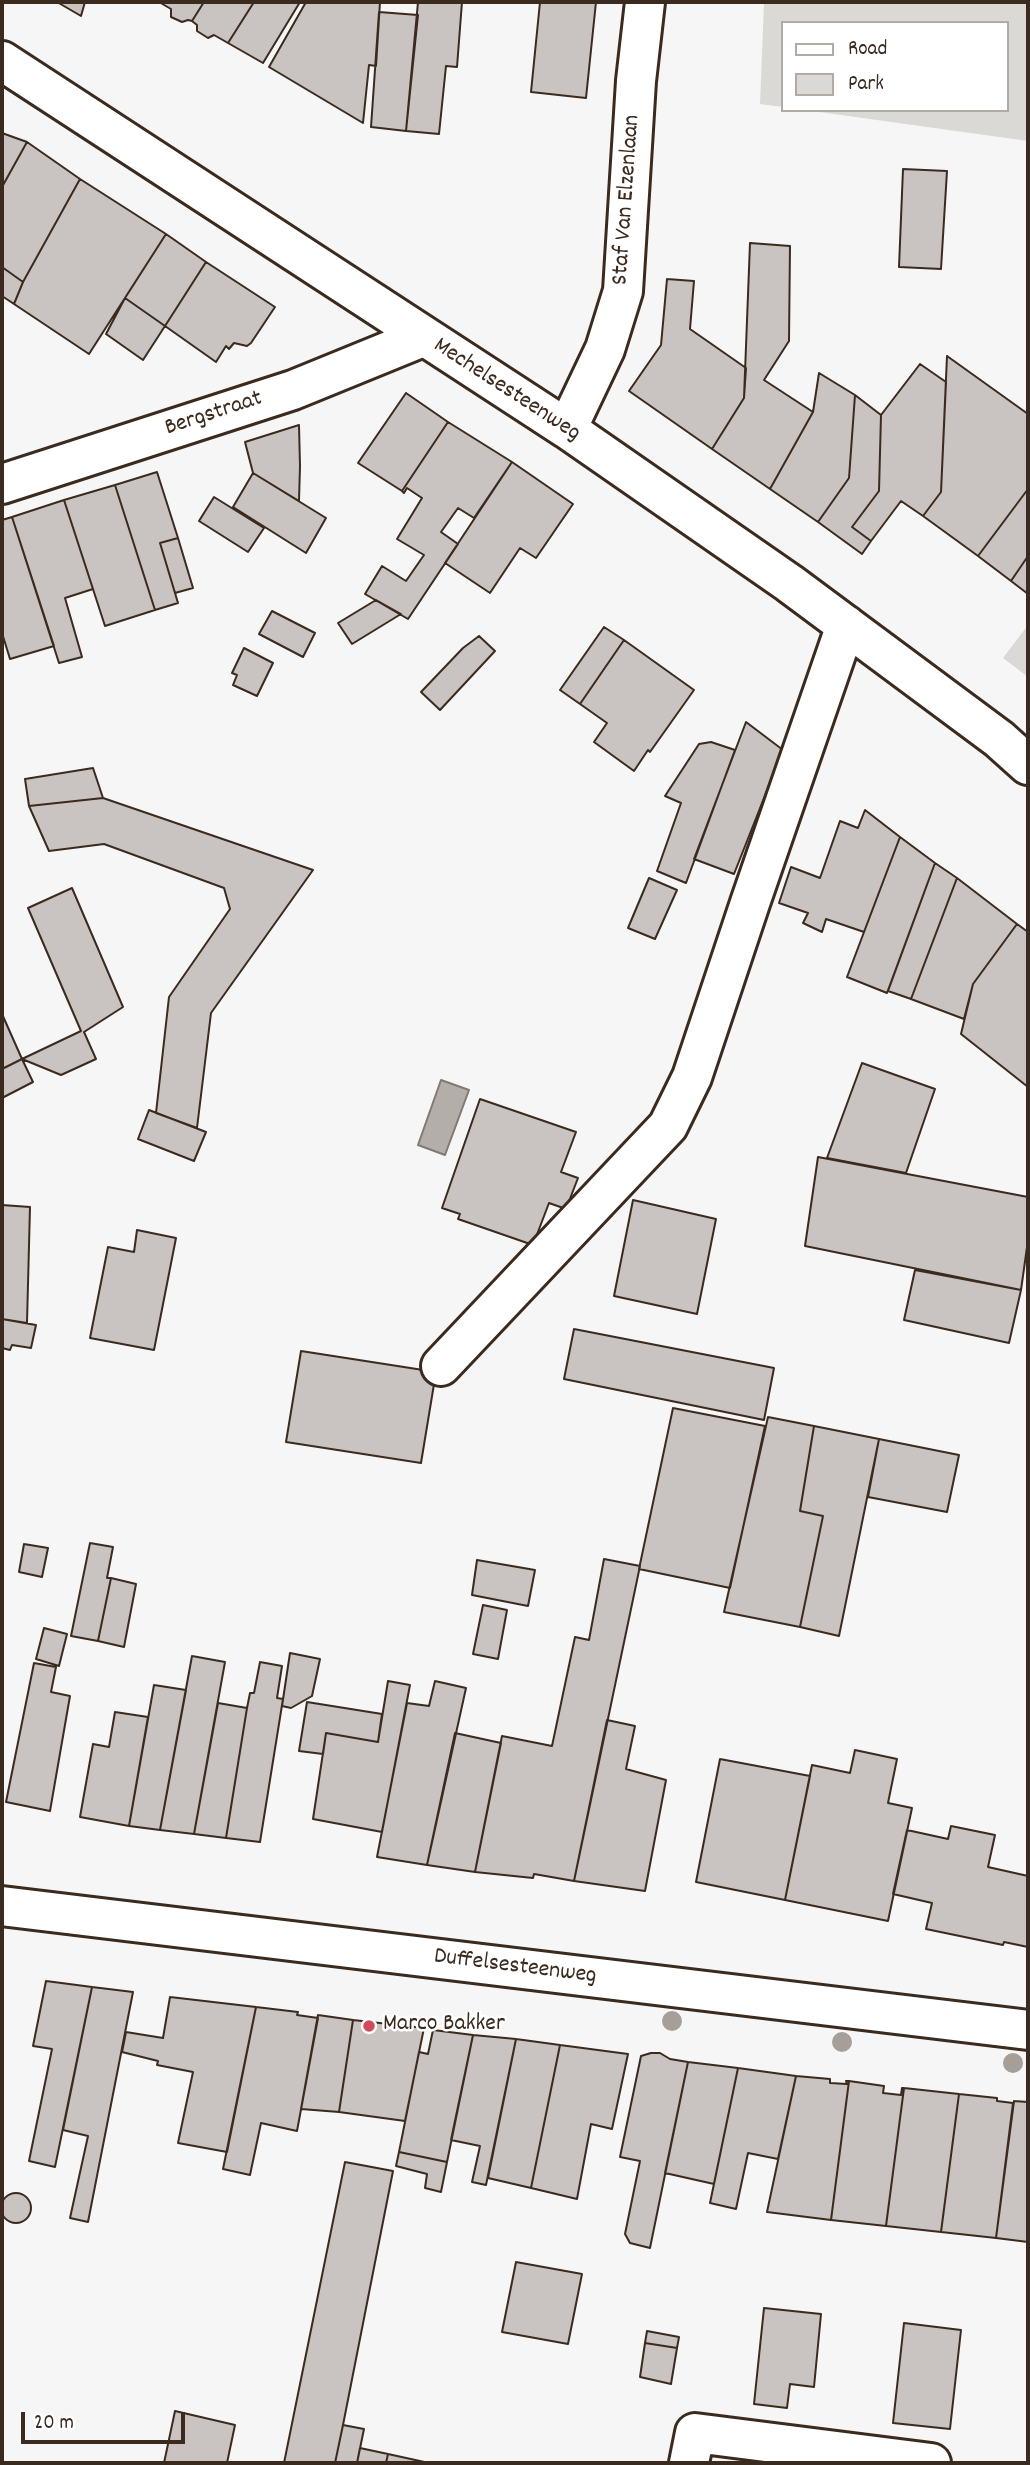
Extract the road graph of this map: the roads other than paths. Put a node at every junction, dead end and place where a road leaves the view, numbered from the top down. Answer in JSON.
{"nodes":[{"id":1,"x":645,"y":2,"type":"edge"},
{"id":2,"x":2,"y":61,"type":"edge"},
{"id":3,"x":423,"y":337,"type":"junction"},
{"id":4,"x":566,"y":429,"type":"junction"},
{"id":5,"x":2,"y":484,"type":"edge"},
{"id":6,"x":846,"y":625,"type":"junction"},
{"id":7,"x":1014,"y":748,"type":"edge"},
{"id":8,"x":1028,"y":765,"type":"edge"},
{"id":9,"x":441,"y":1366,"type":"dead end"},
{"id":10,"x":2,"y":1906,"type":"edge"},
{"id":11,"x":1028,"y":2030,"type":"edge"},
{"id":12,"x":689,"y":2463,"type":"edge"},
{"id":13,"x":931,"y":2463,"type":"edge"}],
"edges":[{"from":1,"to":4,"type":"street","name":"Staf Van Elzenlaan"},
{"from":2,"to":3,"type":"street","name":"Mechelsesteenweg"},
{"from":3,"to":4,"type":"street","name":"Mechelsesteenweg"},
{"from":3,"to":5,"type":"street","name":"Bergstraat"},
{"from":4,"to":6,"type":"street","name":"Mechelsesteenweg"},
{"from":6,"to":7,"type":"street","name":"Mechelsesteenweg"},
{"from":6,"to":9,"type":"street"},
{"from":7,"to":8,"type":"street","name":"Mechelsesteenweg"},
{"from":10,"to":11,"type":"street","name":"Duffelsesteenweg"},
{"from":12,"to":13,"type":"street"}]}
